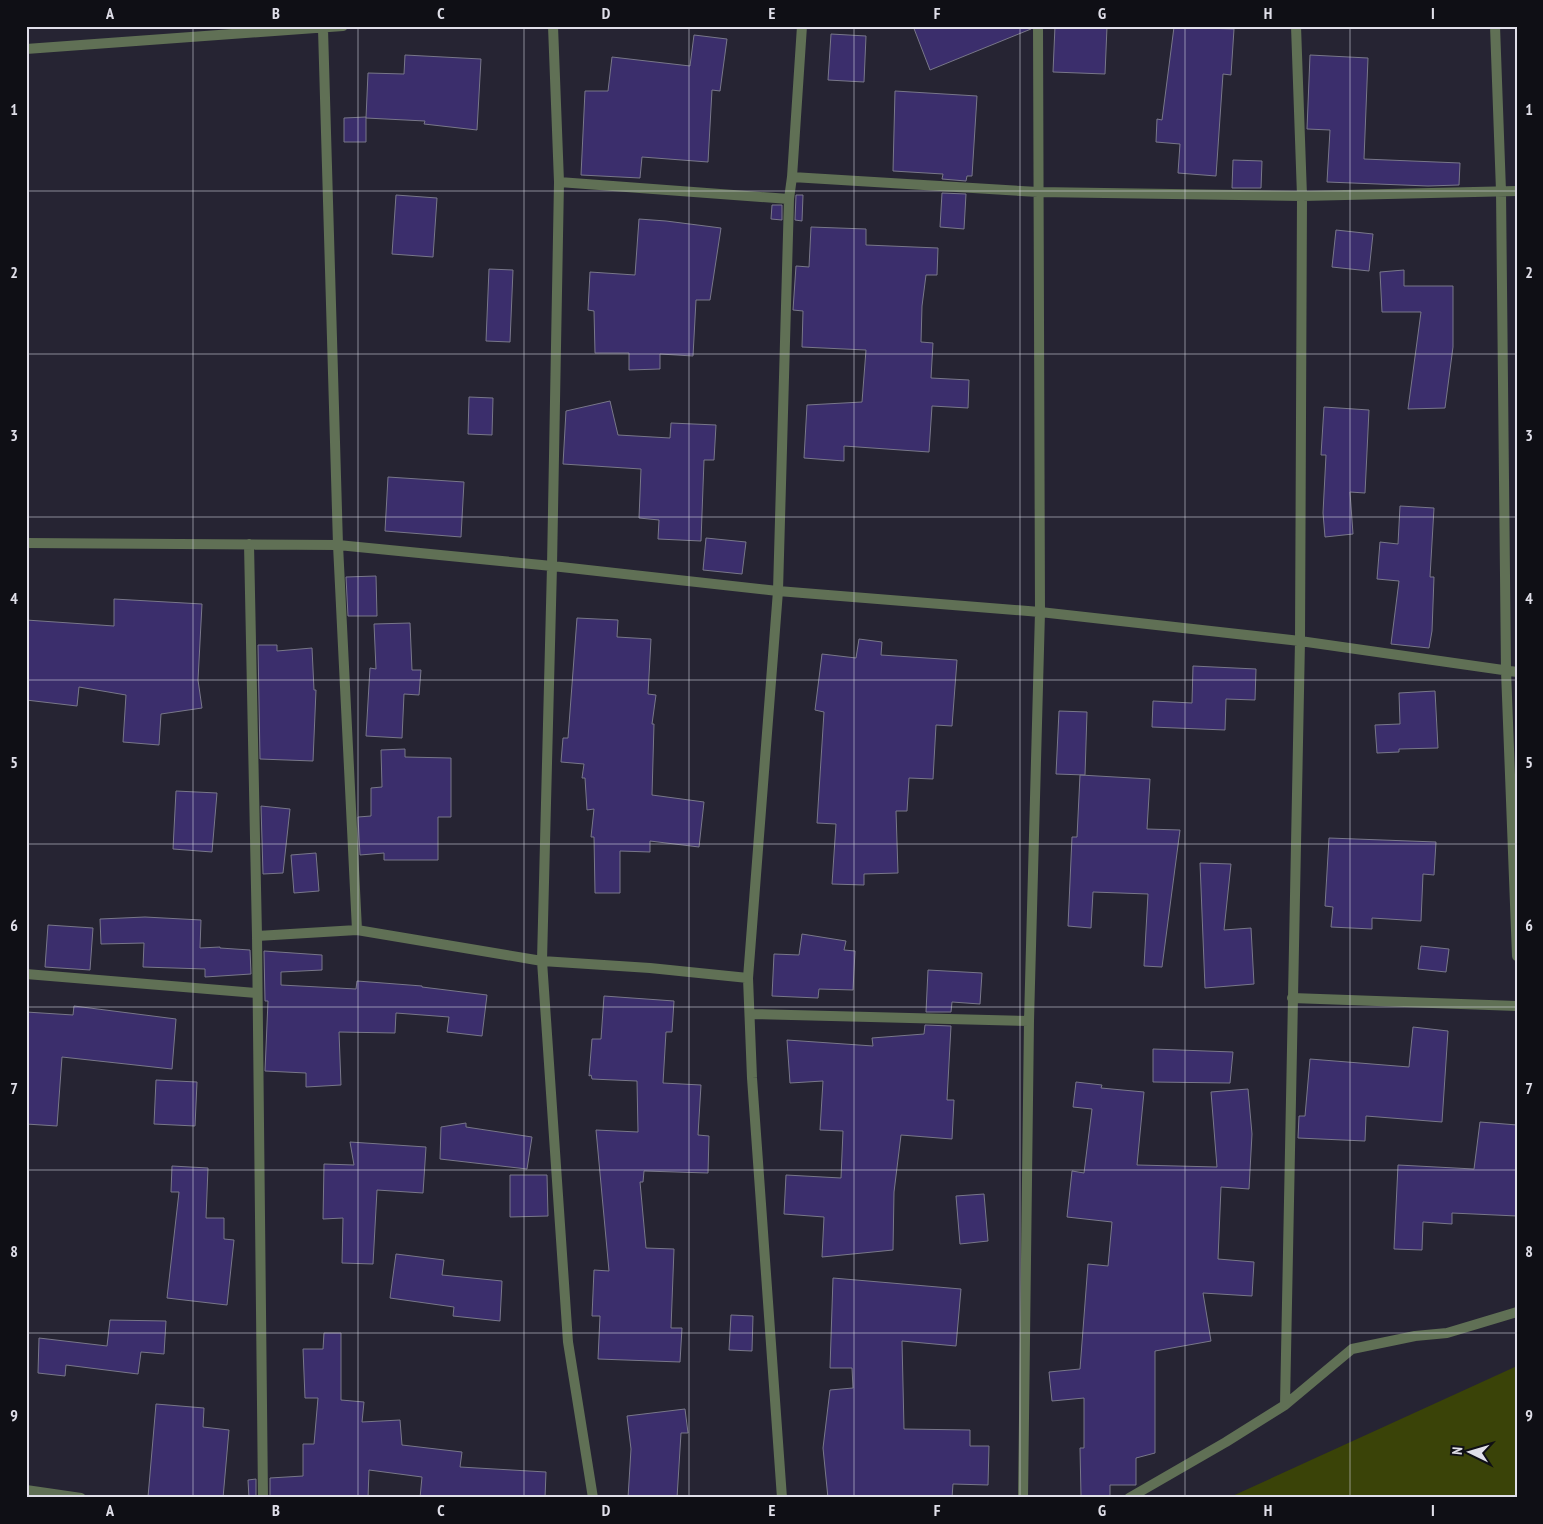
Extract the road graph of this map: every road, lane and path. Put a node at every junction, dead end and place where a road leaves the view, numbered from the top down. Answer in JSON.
{"nodes":[{"id":1,"x":343,"y":26,"type":"edge"},
{"id":2,"x":553,"y":26,"type":"edge"},
{"id":3,"x":802,"y":26,"type":"edge"},
{"id":4,"x":1038,"y":26,"type":"edge"},
{"id":5,"x":1296,"y":26,"type":"edge"},
{"id":6,"x":1495,"y":26,"type":"edge"},
{"id":7,"x":323,"y":29,"type":"junction"},
{"id":8,"x":221,"y":31,"type":"edge"},
{"id":9,"x":26,"y":49,"type":"edge"},
{"id":10,"x":792,"y":177,"type":"junction"},
{"id":11,"x":559,"y":182,"type":"junction"},
{"id":12,"x":1501,"y":191,"type":"junction"},
{"id":13,"x":1517,"y":191,"type":"edge"},
{"id":14,"x":1038,"y":192,"type":"junction"},
{"id":15,"x":1302,"y":196,"type":"junction"},
{"id":16,"x":789,"y":199,"type":"junction"},
{"id":17,"x":26,"y":544,"type":"edge"},
{"id":18,"x":249,"y":544,"type":"junction"},
{"id":19,"x":338,"y":545,"type":"junction"},
{"id":20,"x":552,"y":566,"type":"junction"},
{"id":21,"x":778,"y":592,"type":"junction"},
{"id":22,"x":1040,"y":612,"type":"junction"},
{"id":23,"x":1300,"y":642,"type":"junction"},
{"id":24,"x":1506,"y":671,"type":"junction"},
{"id":25,"x":1517,"y":672,"type":"edge"},
{"id":26,"x":357,"y":930,"type":"junction"},
{"id":27,"x":258,"y":936,"type":"junction"},
{"id":28,"x":1517,"y":956,"type":"edge"},
{"id":29,"x":542,"y":960,"type":"junction"},
{"id":30,"x":26,"y":974,"type":"edge"},
{"id":31,"x":748,"y":978,"type":"junction"},
{"id":32,"x":257,"y":993,"type":"junction"},
{"id":33,"x":1292,"y":998,"type":"junction"},
{"id":34,"x":1517,"y":1006,"type":"edge"},
{"id":35,"x":750,"y":1014,"type":"junction"},
{"id":36,"x":1029,"y":1021,"type":"junction"},
{"id":37,"x":1517,"y":1312,"type":"edge"},
{"id":38,"x":1285,"y":1405,"type":"junction"},
{"id":39,"x":26,"y":1490,"type":"edge"},
{"id":40,"x":81,"y":1498,"type":"edge"},
{"id":41,"x":263,"y":1498,"type":"edge"},
{"id":42,"x":593,"y":1498,"type":"edge"},
{"id":43,"x":782,"y":1498,"type":"edge"},
{"id":44,"x":1023,"y":1498,"type":"edge"},
{"id":45,"x":1129,"y":1498,"type":"edge"}],
"edges":[{"from":1,"to":7,"type":"street"},
{"from":2,"to":11,"type":"street"},
{"from":3,"to":10,"type":"street"},
{"from":4,"to":14,"type":"street"},
{"from":5,"to":15,"type":"street"},
{"from":6,"to":12,"type":"street"},
{"from":7,"to":8,"type":"street"},
{"from":7,"to":19,"type":"street"},
{"from":8,"to":9,"type":"street"},
{"from":10,"to":14,"type":"street"},
{"from":10,"to":16,"type":"street"},
{"from":11,"to":16,"type":"street"},
{"from":11,"to":20,"type":"street"},
{"from":12,"to":13,"type":"street"},
{"from":12,"to":15,"type":"street"},
{"from":12,"to":24,"type":"street"},
{"from":14,"to":15,"type":"street"},
{"from":14,"to":22,"type":"street"},
{"from":15,"to":23,"type":"street"},
{"from":16,"to":21,"type":"street"},
{"from":17,"to":18,"type":"street"},
{"from":18,"to":19,"type":"street"},
{"from":18,"to":27,"type":"street"},
{"from":19,"to":20,"type":"street"},
{"from":19,"to":26,"type":"street"},
{"from":20,"to":21,"type":"street"},
{"from":20,"to":29,"type":"street"},
{"from":21,"to":22,"type":"street"},
{"from":21,"to":31,"type":"street"},
{"from":22,"to":23,"type":"street"},
{"from":22,"to":36,"type":"street"},
{"from":23,"to":24,"type":"street"},
{"from":23,"to":33,"type":"street"},
{"from":24,"to":25,"type":"street"},
{"from":24,"to":28,"type":"street"},
{"from":26,"to":27,"type":"street"},
{"from":26,"to":29,"type":"street"},
{"from":27,"to":32,"type":"street"},
{"from":29,"to":31,"type":"street"},
{"from":29,"to":42,"type":"street"},
{"from":30,"to":32,"type":"street"},
{"from":31,"to":35,"type":"street"},
{"from":32,"to":41,"type":"street"},
{"from":33,"to":34,"type":"street"},
{"from":33,"to":38,"type":"street"},
{"from":35,"to":36,"type":"street"},
{"from":35,"to":43,"type":"street"},
{"from":36,"to":44,"type":"street"},
{"from":37,"to":38,"type":"street"},
{"from":38,"to":45,"type":"street"},
{"from":39,"to":40,"type":"street"}]}
